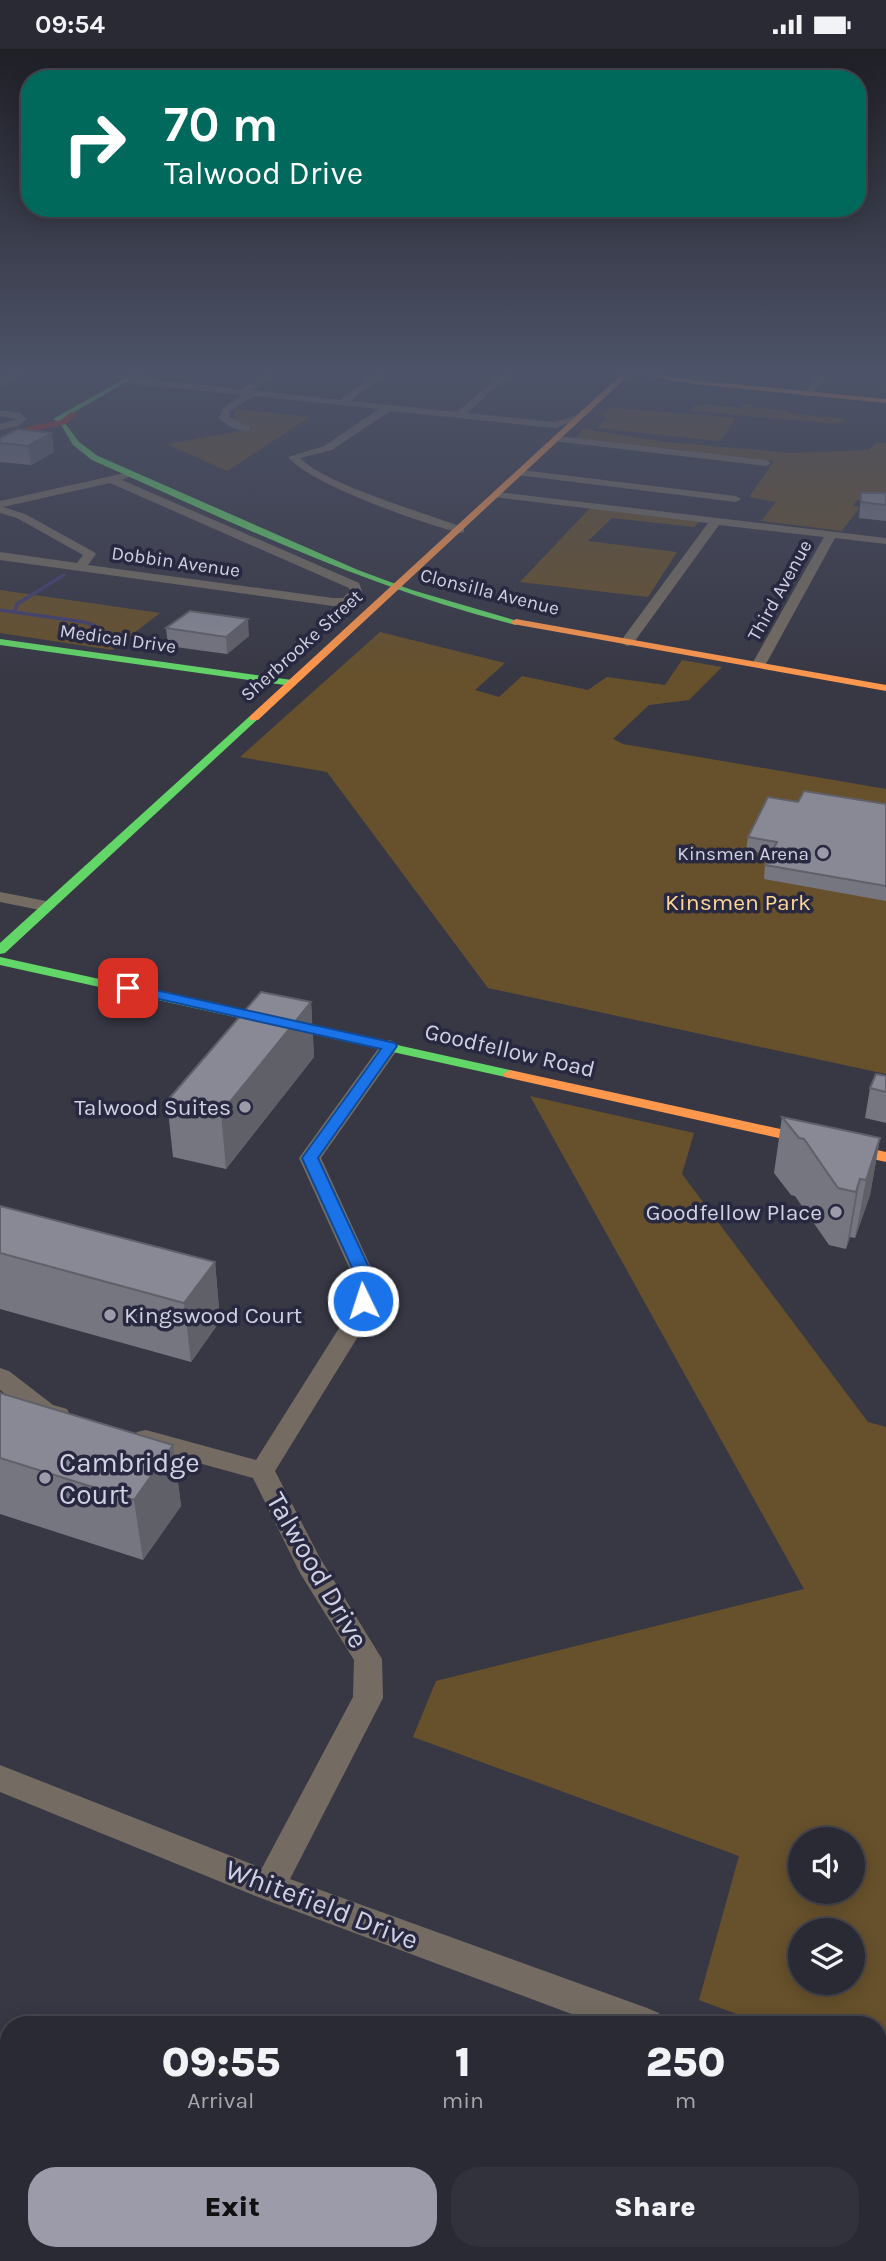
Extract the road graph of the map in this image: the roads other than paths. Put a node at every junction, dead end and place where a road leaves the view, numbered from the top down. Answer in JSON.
{"nodes":[{"id":1,"x":126,"y":473,"type":"edge"},
{"id":2,"x":315,"y":473,"type":"edge"},
{"id":3,"x":521,"y":473,"type":"edge"},
{"id":4,"x":523,"y":473,"type":"edge"},
{"id":5,"x":130,"y":475,"type":"junction"},
{"id":6,"x":111,"y":479,"type":"junction"},
{"id":7,"x":498,"y":495,"type":"junction"},
{"id":8,"x":736,"y":499,"type":"dead end"},
{"id":9,"x":0,"y":506,"type":"edge"},
{"id":10,"x":716,"y":521,"type":"junction"},
{"id":11,"x":460,"y":530,"type":"junction"},
{"id":12,"x":832,"y":534,"type":"junction"},
{"id":13,"x":886,"y":541,"type":"edge"},
{"id":14,"x":0,"y":556,"type":"edge"},
{"id":15,"x":80,"y":567,"type":"junction"},
{"id":16,"x":395,"y":589,"type":"junction"},
{"id":17,"x":0,"y":642,"type":"edge"},
{"id":18,"x":627,"y":642,"type":"junction"},
{"id":19,"x":759,"y":664,"type":"junction"},
{"id":20,"x":289,"y":685,"type":"junction"},
{"id":21,"x":886,"y":688,"type":"edge"},
{"id":22,"x":0,"y":897,"type":"edge"},
{"id":23,"x":45,"y":906,"type":"junction"},
{"id":24,"x":0,"y":950,"type":"edge"},
{"id":25,"x":0,"y":961,"type":"edge"},
{"id":26,"x":390,"y":1046,"type":"junction"},
{"id":27,"x":886,"y":1157,"type":"edge"},
{"id":28,"x":0,"y":1377,"type":"edge"},
{"id":29,"x":82,"y":1422,"type":"edge"},
{"id":30,"x":121,"y":1432,"type":"edge"},
{"id":31,"x":262,"y":1471,"type":"junction"},
{"id":32,"x":0,"y":1778,"type":"edge"},
{"id":33,"x":269,"y":1886,"type":"junction"},
{"id":34,"x":623,"y":2016,"type":"edge"}],
"edges":[{"from":1,"to":5,"type":"main road","name":"Clonsilla Avenue"},
{"from":2,"to":11,"type":"street"},
{"from":3,"to":7,"type":"main road","name":"Sherbrooke Street"},
{"from":4,"to":8,"type":"street"},
{"from":5,"to":6,"type":"street"},
{"from":5,"to":16,"type":"main road","name":"Clonsilla Avenue"},
{"from":6,"to":9,"type":"street"},
{"from":6,"to":15,"type":"street","name":"Dobbin Avenue"},
{"from":7,"to":10,"type":"street"},
{"from":7,"to":11,"type":"main road","name":"Sherbrooke Street"},
{"from":9,"to":15,"type":"street"},
{"from":10,"to":12,"type":"street"},
{"from":10,"to":18,"type":"street"},
{"from":11,"to":16,"type":"main road","name":"Sherbrooke Street"},
{"from":12,"to":13,"type":"street"},
{"from":12,"to":19,"type":"street","name":"Third Avenue"},
{"from":14,"to":15,"type":"street","name":"Dobbin Avenue"},
{"from":16,"to":18,"type":"main road","name":"Clonsilla Avenue"},
{"from":16,"to":20,"type":"main road","name":"Sherbrooke Street"},
{"from":17,"to":20,"type":"main road","name":"Medical Drive"},
{"from":18,"to":19,"type":"main road","name":"Clonsilla Avenue"},
{"from":19,"to":21,"type":"main road","name":"Clonsilla Avenue"},
{"from":20,"to":23,"type":"main road","name":"Sherbrooke Street"},
{"from":22,"to":23,"type":"street"},
{"from":23,"to":24,"type":"main road","name":"Sherbrooke Street"},
{"from":25,"to":26,"type":"main road","name":"Goodfellow Road"},
{"from":26,"to":27,"type":"main road","name":"Goodfellow Road"},
{"from":26,"to":31,"type":"street","name":"Talwood Drive"},
{"from":28,"to":29,"type":"street"},
{"from":30,"to":31,"type":"street"},
{"from":31,"to":33,"type":"street","name":"Talwood Drive"},
{"from":32,"to":33,"type":"street","name":"Whitefield Drive"},
{"from":33,"to":34,"type":"street","name":"Whitefield Drive"}]}
